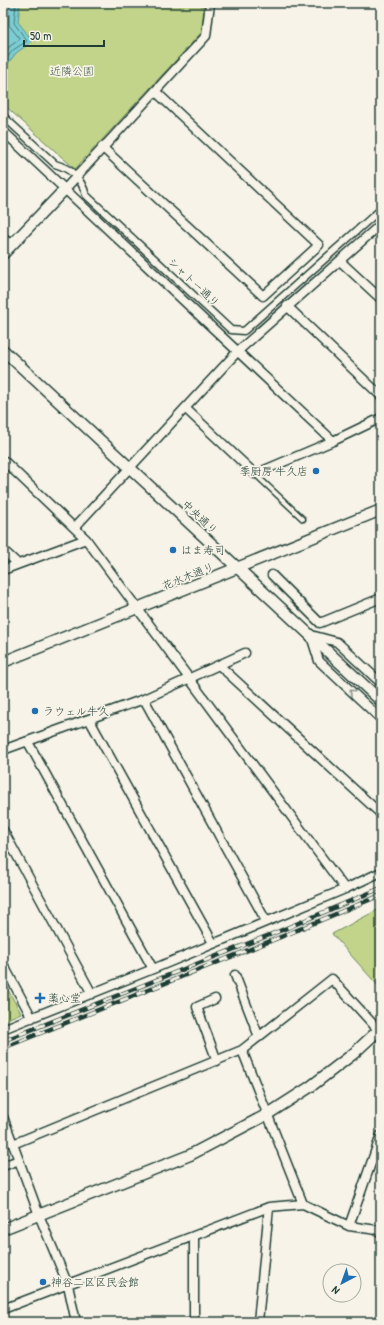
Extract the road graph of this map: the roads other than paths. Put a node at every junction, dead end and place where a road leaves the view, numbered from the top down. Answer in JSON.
{"nodes":[{"id":1,"x":210,"y":3,"type":"edge"},
{"id":2,"x":155,"y":91,"type":"junction"},
{"id":3,"x":3,"y":116,"type":"edge"},
{"id":4,"x":3,"y":131,"type":"edge"},
{"id":5,"x":102,"y":147,"type":"junction"},
{"id":6,"x":77,"y":175,"type":"junction"},
{"id":7,"x":64,"y":189,"type":"junction"},
{"id":8,"x":381,"y":209,"type":"edge"},
{"id":9,"x":381,"y":224,"type":"edge"},
{"id":10,"x":3,"y":238,"type":"edge"},
{"id":11,"x":11,"y":246,"type":"junction"},
{"id":12,"x":3,"y":254,"type":"edge"},
{"id":13,"x":340,"y":261,"type":"junction"},
{"id":14,"x":381,"y":299,"type":"edge"},
{"id":15,"x":288,"y":306,"type":"junction"},
{"id":16,"x":3,"y":350,"type":"edge"},
{"id":17,"x":238,"y":350,"type":"junction"},
{"id":18,"x":381,"y":396,"type":"edge"},
{"id":19,"x":185,"y":408,"type":"junction"},
{"id":20,"x":381,"y":418,"type":"edge"},
{"id":21,"x":333,"y":441,"type":"junction"},
{"id":22,"x":3,"y":460,"type":"edge"},
{"id":23,"x":129,"y":468,"type":"junction"},
{"id":24,"x":255,"y":474,"type":"junction"},
{"id":25,"x":381,"y":510,"type":"edge"},
{"id":26,"x":303,"y":519,"type":"dead end"},
{"id":27,"x":75,"y":527,"type":"junction"},
{"id":28,"x":86,"y":539,"type":"junction"},
{"id":29,"x":3,"y":550,"type":"edge"},
{"id":30,"x":18,"y":564,"type":"junction"},
{"id":31,"x":238,"y":569,"type":"junction"},
{"id":32,"x":3,"y":570,"type":"edge"},
{"id":33,"x":272,"y":575,"type":"dead end"},
{"id":34,"x":381,"y":598,"type":"edge"},
{"id":35,"x":139,"y":608,"type":"junction"},
{"id":36,"x":311,"y":635,"type":"junction"},
{"id":37,"x":244,"y":653,"type":"dead end"},
{"id":38,"x":3,"y":662,"type":"edge"},
{"id":39,"x":220,"y":665,"type":"junction"},
{"id":40,"x":188,"y":678,"type":"junction"},
{"id":41,"x":381,"y":683,"type":"edge"},
{"id":42,"x":144,"y":699,"type":"junction"},
{"id":43,"x":381,"y":701,"type":"edge"},
{"id":44,"x":89,"y":719,"type":"junction"},
{"id":45,"x":381,"y":719,"type":"edge"},
{"id":46,"x":28,"y":742,"type":"junction"},
{"id":47,"x":3,"y":750,"type":"edge"},
{"id":48,"x":381,"y":814,"type":"edge"},
{"id":49,"x":3,"y":830,"type":"edge"},
{"id":50,"x":381,"y":872,"type":"edge"},
{"id":51,"x":345,"y":889,"type":"junction"},
{"id":52,"x":266,"y":921,"type":"junction"},
{"id":53,"x":214,"y":943,"type":"junction"},
{"id":54,"x":3,"y":964,"type":"edge"},
{"id":55,"x":153,"y":969,"type":"junction"},
{"id":56,"x":235,"y":975,"type":"dead end"},
{"id":57,"x":92,"y":994,"type":"junction"},
{"id":58,"x":215,"y":999,"type":"dead end"},
{"id":59,"x":32,"y":1018,"type":"junction"},
{"id":60,"x":3,"y":1029,"type":"edge"},
{"id":61,"x":380,"y":1030,"type":"edge"},
{"id":62,"x":258,"y":1037,"type":"junction"},
{"id":63,"x":242,"y":1050,"type":"junction"},
{"id":64,"x":217,"y":1061,"type":"junction"},
{"id":65,"x":268,"y":1114,"type":"junction"},
{"id":66,"x":3,"y":1117,"type":"edge"},
{"id":67,"x":381,"y":1135,"type":"edge"},
{"id":68,"x":13,"y":1144,"type":"junction"},
{"id":69,"x":19,"y":1160,"type":"junction"},
{"id":70,"x":3,"y":1166,"type":"edge"},
{"id":71,"x":302,"y":1204,"type":"junction"},
{"id":72,"x":269,"y":1207,"type":"junction"},
{"id":73,"x":38,"y":1215,"type":"junction"},
{"id":74,"x":349,"y":1226,"type":"junction"},
{"id":75,"x":3,"y":1230,"type":"edge"},
{"id":76,"x":381,"y":1233,"type":"edge"},
{"id":77,"x":194,"y":1236,"type":"junction"},
{"id":78,"x":68,"y":1284,"type":"junction"},
{"id":79,"x":3,"y":1309,"type":"edge"},
{"id":80,"x":76,"y":1322,"type":"edge"},
{"id":81,"x":194,"y":1322,"type":"edge"},
{"id":82,"x":258,"y":1322,"type":"edge"}],
"edges":[{"from":1,"to":2,"type":"street"},
{"from":2,"to":5,"type":"street"},
{"from":2,"to":5,"type":"street"},
{"from":3,"to":6,"type":"street"},
{"from":4,"to":7,"type":"street"},
{"from":5,"to":6,"type":"street"},
{"from":6,"to":7,"type":"street"},
{"from":6,"to":8,"type":"street","name":"シャトー通り"},
{"from":7,"to":11,"type":"street"},
{"from":7,"to":17,"type":"street"},
{"from":9,"to":13,"type":"street"},
{"from":10,"to":11,"type":"street"},
{"from":11,"to":12,"type":"street"},
{"from":13,"to":14,"type":"street"},
{"from":13,"to":15,"type":"street"},
{"from":15,"to":17,"type":"street"},
{"from":15,"to":18,"type":"street"},
{"from":16,"to":23,"type":"street","name":"中央通り"},
{"from":17,"to":19,"type":"street"},
{"from":17,"to":21,"type":"street"},
{"from":19,"to":23,"type":"street"},
{"from":19,"to":24,"type":"street"},
{"from":20,"to":21,"type":"street"},
{"from":21,"to":24,"type":"street"},
{"from":22,"to":27,"type":"street"},
{"from":23,"to":27,"type":"street"},
{"from":23,"to":31,"type":"street","name":"中央通り"},
{"from":24,"to":26,"type":"lane"},
{"from":25,"to":31,"type":"street","name":"花水木通り"},
{"from":27,"to":28,"type":"street"},
{"from":28,"to":30,"type":"street"},
{"from":28,"to":35,"type":"street"},
{"from":29,"to":30,"type":"street"},
{"from":30,"to":32,"type":"street"},
{"from":31,"to":35,"type":"street","name":"花水木通り"},
{"from":31,"to":36,"type":"street","name":"中央通り"},
{"from":33,"to":34,"type":"street"},
{"from":35,"to":38,"type":"street","name":"花水木通り"},
{"from":35,"to":40,"type":"street"},
{"from":36,"to":41,"type":"street"},
{"from":36,"to":43,"type":"street","name":"中央通り"},
{"from":45,"to":36,"type":"street","one_way":true},
{"from":37,"to":39,"type":"street"},
{"from":39,"to":40,"type":"street"},
{"from":39,"to":48,"type":"street"},
{"from":40,"to":42,"type":"street"},
{"from":40,"to":51,"type":"street"},
{"from":42,"to":44,"type":"street"},
{"from":42,"to":52,"type":"street"},
{"from":44,"to":46,"type":"street"},
{"from":44,"to":53,"type":"street"},
{"from":46,"to":47,"type":"street"},
{"from":46,"to":55,"type":"street"},
{"from":49,"to":57,"type":"street"},
{"from":50,"to":51,"type":"street"},
{"from":51,"to":52,"type":"street"},
{"from":52,"to":53,"type":"street"},
{"from":53,"to":55,"type":"street"},
{"from":54,"to":59,"type":"street"},
{"from":55,"to":57,"type":"street"},
{"from":56,"to":62,"type":"street"},
{"from":57,"to":59,"type":"street"},
{"from":58,"to":64,"type":"street"},
{"from":59,"to":60,"type":"street"},
{"from":61,"to":62,"type":"street"},
{"from":61,"to":65,"type":"street"},
{"from":62,"to":63,"type":"street"},
{"from":63,"to":64,"type":"street"},
{"from":63,"to":65,"type":"street"},
{"from":64,"to":68,"type":"street"},
{"from":65,"to":71,"type":"street"},
{"from":65,"to":73,"type":"street"},
{"from":66,"to":68,"type":"street"},
{"from":67,"to":74,"type":"street"},
{"from":68,"to":69,"type":"street"},
{"from":69,"to":70,"type":"street"},
{"from":69,"to":73,"type":"street"},
{"from":71,"to":72,"type":"street"},
{"from":71,"to":74,"type":"street"},
{"from":72,"to":77,"type":"street"},
{"from":72,"to":82,"type":"street"},
{"from":73,"to":75,"type":"street"},
{"from":73,"to":78,"type":"street"},
{"from":74,"to":76,"type":"street"},
{"from":77,"to":78,"type":"street"},
{"from":77,"to":81,"type":"street"},
{"from":78,"to":79,"type":"street"},
{"from":78,"to":80,"type":"street"}]}
